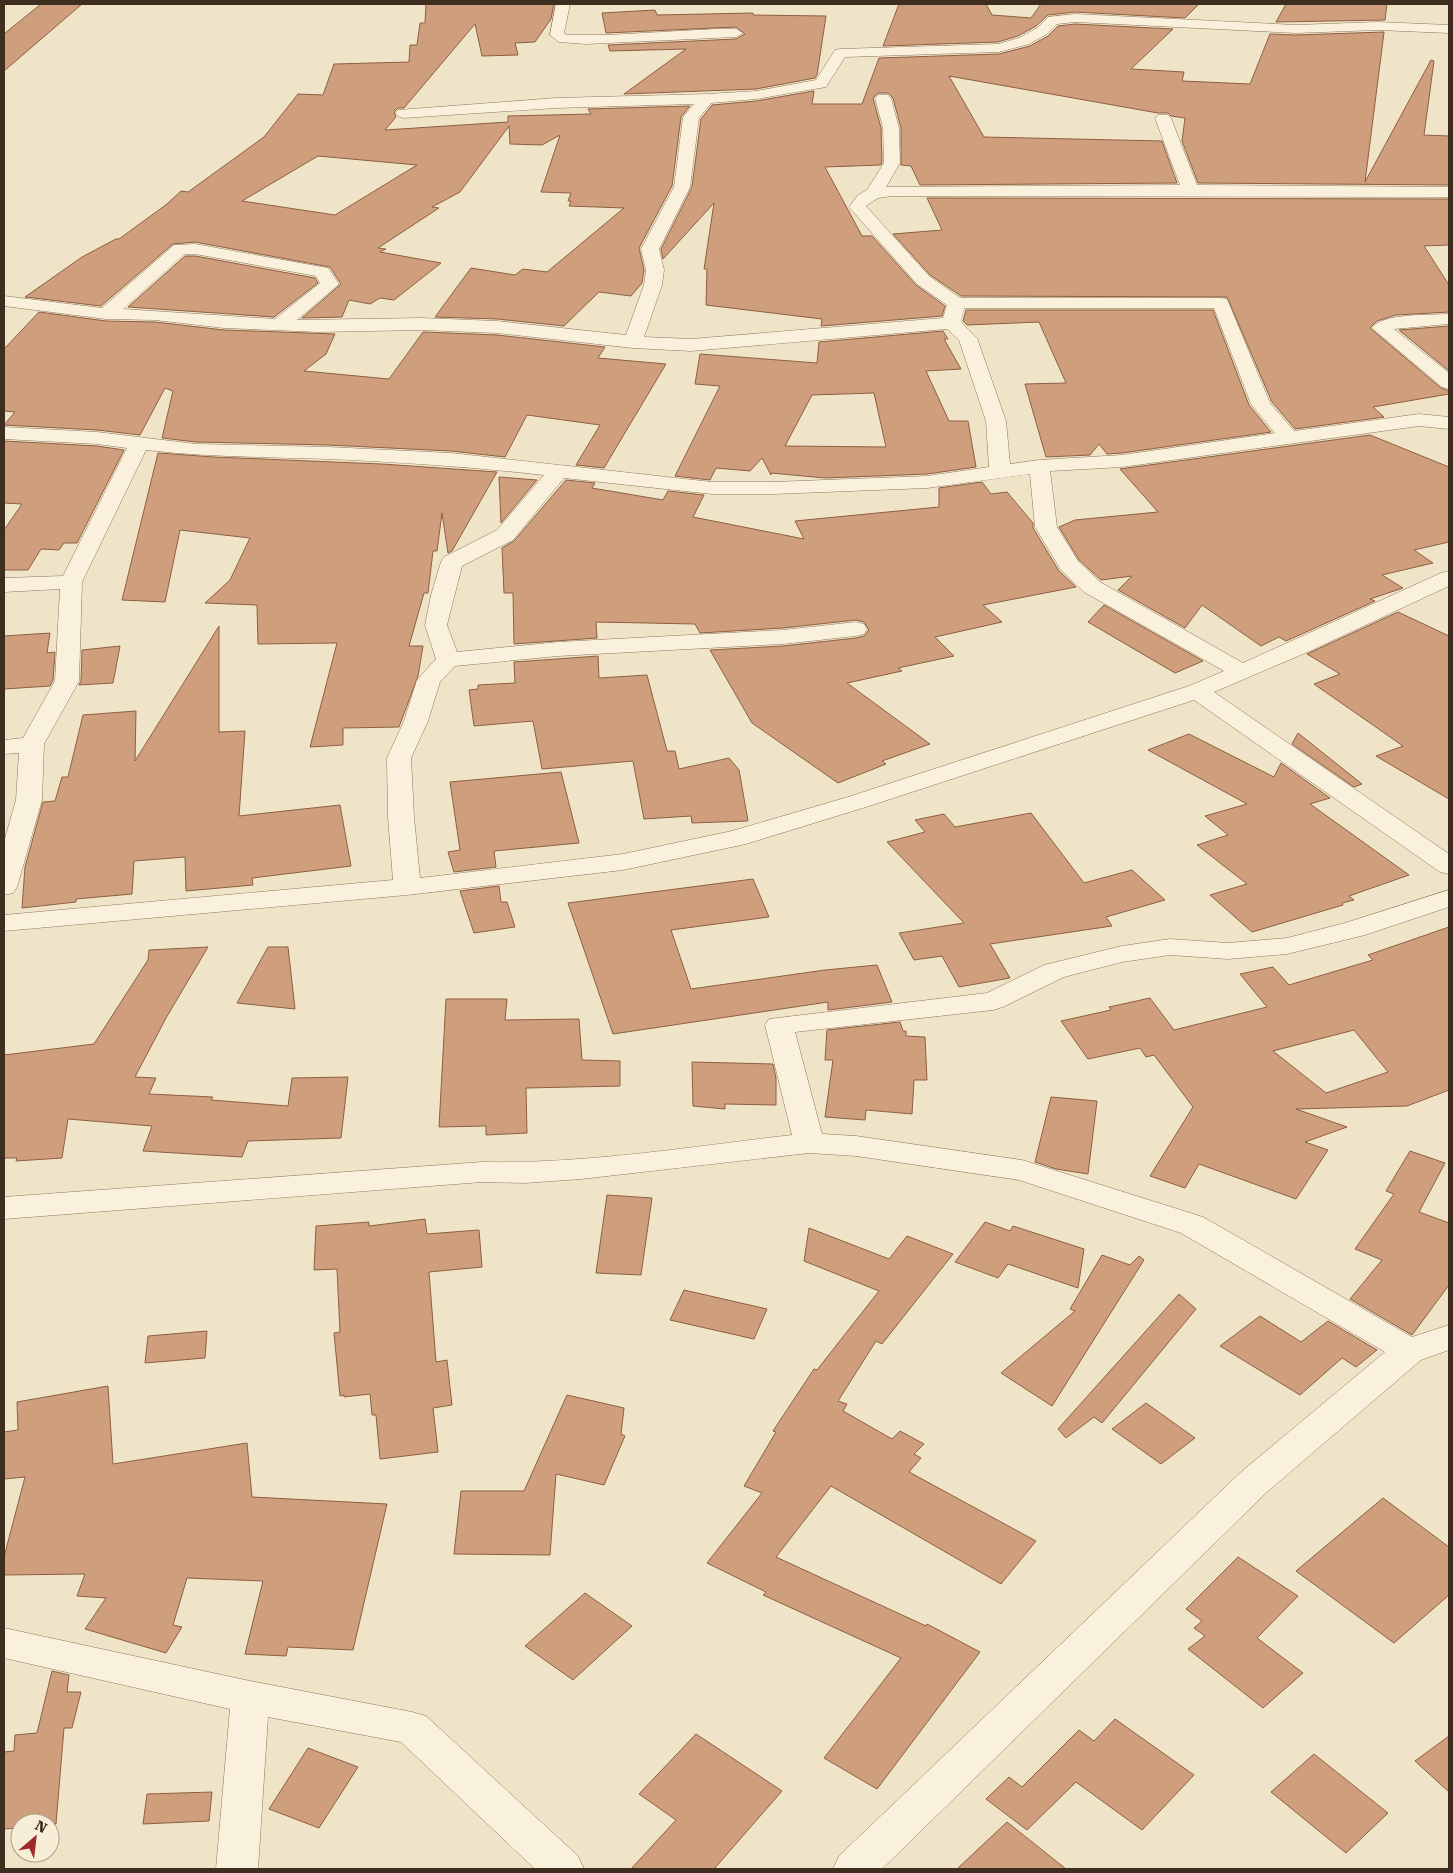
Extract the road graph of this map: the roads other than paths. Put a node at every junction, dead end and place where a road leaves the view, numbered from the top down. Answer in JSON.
{"nodes":[{"id":1,"x":563,"y":4,"type":"edge"},
{"id":2,"x":1449,"y":30,"type":"edge"},
{"id":3,"x":736,"y":33,"type":"dead end"},
{"id":4,"x":883,"y":98,"type":"dead end"},
{"id":5,"x":707,"y":100,"type":"junction"},
{"id":6,"x":403,"y":113,"type":"dead end"},
{"id":7,"x":1163,"y":118,"type":"dead end"},
{"id":8,"x":1190,"y":189,"type":"junction"},
{"id":9,"x":874,"y":192,"type":"junction"},
{"id":10,"x":1449,"y":192,"type":"edge"},
{"id":11,"x":4,"y":301,"type":"edge"},
{"id":12,"x":956,"y":303,"type":"junction"},
{"id":13,"x":106,"y":314,"type":"junction"},
{"id":14,"x":1449,"y":319,"type":"edge"},
{"id":15,"x":951,"y":323,"type":"junction"},
{"id":16,"x":280,"y":324,"type":"junction"},
{"id":17,"x":633,"y":342,"type":"junction"},
{"id":18,"x":1449,"y":383,"type":"edge"},
{"id":19,"x":1449,"y":405,"type":"edge"},
{"id":20,"x":1419,"y":420,"type":"junction"},
{"id":21,"x":1449,"y":423,"type":"edge"},
{"id":22,"x":4,"y":433,"type":"edge"},
{"id":23,"x":1290,"y":438,"type":"junction"},
{"id":24,"x":139,"y":444,"type":"junction"},
{"id":25,"x":196,"y":450,"type":"junction"},
{"id":26,"x":1038,"y":466,"type":"junction"},
{"id":27,"x":126,"y":467,"type":"junction"},
{"id":28,"x":559,"y":470,"type":"junction"},
{"id":29,"x":1000,"y":472,"type":"junction"},
{"id":30,"x":1449,"y":578,"type":"edge"},
{"id":31,"x":71,"y":582,"type":"junction"},
{"id":32,"x":4,"y":585,"type":"edge"},
{"id":33,"x":856,"y":628,"type":"dead end"},
{"id":34,"x":448,"y":660,"type":"junction"},
{"id":35,"x":1243,"y":672,"type":"junction"},
{"id":36,"x":1197,"y":691,"type":"junction"},
{"id":37,"x":32,"y":744,"type":"junction"},
{"id":38,"x":4,"y":747,"type":"edge"},
{"id":39,"x":1449,"y":866,"type":"edge"},
{"id":40,"x":4,"y":887,"type":"edge"},
{"id":41,"x":407,"y":887,"type":"junction"},
{"id":42,"x":1449,"y":898,"type":"edge"},
{"id":43,"x":4,"y":923,"type":"edge"},
{"id":44,"x":809,"y":1143,"type":"junction"},
{"id":45,"x":4,"y":1208,"type":"edge"},
{"id":46,"x":1449,"y":1336,"type":"edge"},
{"id":47,"x":1409,"y":1350,"type":"junction"},
{"id":48,"x":4,"y":1643,"type":"edge"},
{"id":49,"x":250,"y":1697,"type":"junction"},
{"id":50,"x":237,"y":1869,"type":"edge"},
{"id":51,"x":563,"y":1869,"type":"edge"},
{"id":52,"x":854,"y":1869,"type":"edge"}],
"edges":[{"from":1,"to":3,"type":"street"},
{"from":2,"to":5,"type":"street"},
{"from":4,"to":9,"type":"street"},
{"from":5,"to":6,"type":"street"},
{"from":5,"to":17,"type":"street"},
{"from":7,"to":8,"type":"street"},
{"from":8,"to":9,"type":"street"},
{"from":8,"to":10,"type":"street"},
{"from":9,"to":12,"type":"street"},
{"from":11,"to":13,"type":"street"},
{"from":12,"to":15,"type":"street"},
{"from":12,"to":23,"type":"street"},
{"from":13,"to":16,"type":"street"},
{"from":13,"to":16,"type":"street"},
{"from":14,"to":18,"type":"street"},
{"from":15,"to":17,"type":"street"},
{"from":15,"to":29,"type":"street"},
{"from":16,"to":17,"type":"street"},
{"from":19,"to":20,"type":"street"},
{"from":20,"to":21,"type":"street"},
{"from":20,"to":23,"type":"street"},
{"from":22,"to":24,"type":"street"},
{"from":23,"to":26,"type":"street"},
{"from":24,"to":25,"type":"street"},
{"from":24,"to":27,"type":"street"},
{"from":25,"to":27,"type":"street"},
{"from":25,"to":28,"type":"street"},
{"from":26,"to":29,"type":"street"},
{"from":26,"to":35,"type":"street"},
{"from":27,"to":31,"type":"street"},
{"from":28,"to":29,"type":"street"},
{"from":28,"to":34,"type":"street"},
{"from":30,"to":35,"type":"street"},
{"from":31,"to":32,"type":"street"},
{"from":31,"to":37,"type":"street"},
{"from":33,"to":34,"type":"street"},
{"from":34,"to":41,"type":"street"},
{"from":35,"to":36,"type":"street"},
{"from":36,"to":39,"type":"street"},
{"from":36,"to":41,"type":"street"},
{"from":37,"to":38,"type":"street"},
{"from":37,"to":40,"type":"street"},
{"from":41,"to":43,"type":"street"},
{"from":42,"to":44,"type":"street"},
{"from":44,"to":45,"type":"street"},
{"from":44,"to":47,"type":"street"},
{"from":46,"to":47,"type":"street"},
{"from":47,"to":52,"type":"street"},
{"from":48,"to":49,"type":"street"},
{"from":49,"to":50,"type":"street"},
{"from":49,"to":51,"type":"street"}]}
